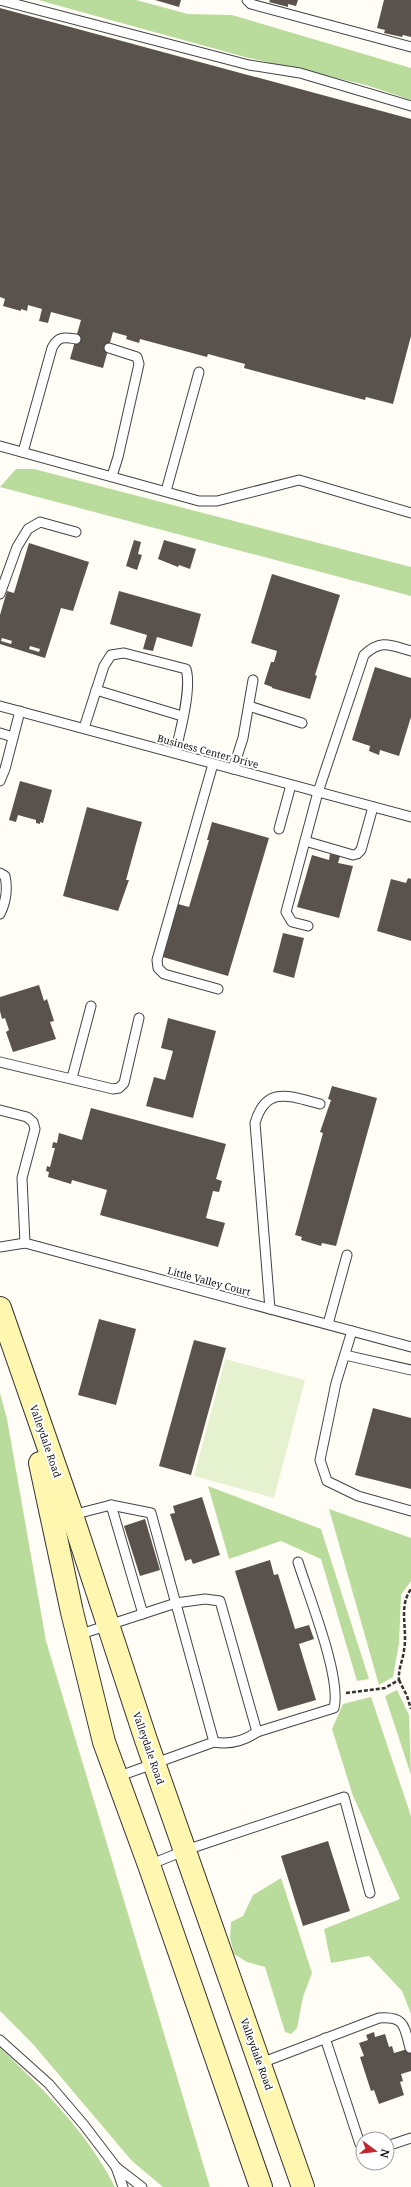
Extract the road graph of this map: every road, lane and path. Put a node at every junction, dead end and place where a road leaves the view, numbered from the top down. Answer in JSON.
{"nodes":[{"id":1,"x":0,"y":0,"type":"edge"},
{"id":2,"x":247,"y":0,"type":"edge"},
{"id":3,"x":411,"y":47,"type":"edge"},
{"id":4,"x":411,"y":106,"type":"edge"},
{"id":5,"x":76,"y":339,"type":"dead end"},
{"id":6,"x":109,"y":348,"type":"dead end"},
{"id":7,"x":199,"y":372,"type":"dead end"},
{"id":8,"x":0,"y":446,"type":"edge"},
{"id":9,"x":23,"y":452,"type":"junction"},
{"id":10,"x":112,"y":476,"type":"junction"},
{"id":11,"x":166,"y":491,"type":"junction"},
{"id":12,"x":411,"y":513,"type":"edge"},
{"id":13,"x":76,"y":532,"type":"dead end"},
{"id":14,"x":0,"y":594,"type":"edge"},
{"id":15,"x":411,"y":651,"type":"edge"},
{"id":16,"x":253,"y":680,"type":"dead end"},
{"id":17,"x":96,"y":690,"type":"junction"},
{"id":18,"x":0,"y":706,"type":"edge"},
{"id":19,"x":249,"y":706,"type":"junction"},
{"id":20,"x":20,"y":711,"type":"junction"},
{"id":21,"x":182,"y":716,"type":"junction"},
{"id":22,"x":302,"y":723,"type":"dead end"},
{"id":23,"x":84,"y":728,"type":"junction"},
{"id":24,"x":0,"y":733,"type":"edge"},
{"id":25,"x":13,"y":737,"type":"junction"},
{"id":26,"x":175,"y":753,"type":"junction"},
{"id":27,"x":214,"y":764,"type":"junction"},
{"id":28,"x":233,"y":769,"type":"junction"},
{"id":29,"x":0,"y":781,"type":"edge"},
{"id":30,"x":291,"y":785,"type":"junction"},
{"id":31,"x":318,"y":792,"type":"junction"},
{"id":32,"x":373,"y":807,"type":"junction"},
{"id":33,"x":411,"y":817,"type":"edge"},
{"id":34,"x":279,"y":828,"type":"dead end"},
{"id":35,"x":305,"y":841,"type":"junction"},
{"id":36,"x":0,"y":873,"type":"edge"},
{"id":37,"x":0,"y":914,"type":"edge"},
{"id":38,"x":308,"y":926,"type":"dead end"},
{"id":39,"x":218,"y":989,"type":"dead end"},
{"id":40,"x":91,"y":1006,"type":"dead end"},
{"id":41,"x":139,"y":1018,"type":"dead end"},
{"id":42,"x":0,"y":1062,"type":"edge"},
{"id":43,"x":72,"y":1078,"type":"junction"},
{"id":44,"x":320,"y":1104,"type":"dead end"},
{"id":45,"x":0,"y":1110,"type":"edge"},
{"id":46,"x":25,"y":1243,"type":"junction"},
{"id":47,"x":0,"y":1247,"type":"edge"},
{"id":48,"x":347,"y":1255,"type":"dead end"},
{"id":49,"x":0,"y":1308,"type":"edge"},
{"id":50,"x":270,"y":1309,"type":"junction"},
{"id":51,"x":0,"y":1311,"type":"edge"},
{"id":52,"x":328,"y":1324,"type":"junction"},
{"id":53,"x":352,"y":1331,"type":"junction"},
{"id":54,"x":411,"y":1347,"type":"edge"},
{"id":55,"x":345,"y":1355,"type":"junction"},
{"id":56,"x":411,"y":1370,"type":"edge"},
{"id":57,"x":111,"y":1505,"type":"junction"},
{"id":58,"x":411,"y":1511,"type":"edge"},
{"id":59,"x":62,"y":1517,"type":"junction"},
{"id":60,"x":298,"y":1562,"type":"dead end"},
{"id":61,"x":411,"y":1589,"type":"edge"},
{"id":62,"x":176,"y":1603,"type":"junction"},
{"id":63,"x":143,"y":1614,"type":"junction"},
{"id":64,"x":108,"y":1627,"type":"junction"},
{"id":65,"x":78,"y":1635,"type":"junction"},
{"id":66,"x":399,"y":1680,"type":"junction"},
{"id":67,"x":336,"y":1694,"type":"junction"},
{"id":68,"x":411,"y":1709,"type":"edge"},
{"id":69,"x":257,"y":1732,"type":"junction"},
{"id":70,"x":214,"y":1742,"type":"junction"},
{"id":71,"x":155,"y":1764,"type":"junction"},
{"id":72,"x":117,"y":1777,"type":"junction"},
{"id":73,"x":186,"y":1850,"type":"junction"},
{"id":74,"x":149,"y":1865,"type":"junction"},
{"id":75,"x":370,"y":1893,"type":"dead end"},
{"id":76,"x":325,"y":2038,"type":"junction"},
{"id":77,"x":0,"y":2040,"type":"edge"},
{"id":78,"x":410,"y":2048,"type":"edge"},
{"id":79,"x":260,"y":2063,"type":"junction"},
{"id":80,"x":356,"y":2131,"type":"edge"},
{"id":81,"x":411,"y":2138,"type":"edge"},
{"id":82,"x":395,"y":2143,"type":"edge"},
{"id":83,"x":116,"y":2167,"type":"junction"},
{"id":84,"x":123,"y":2187,"type":"edge"},
{"id":85,"x":142,"y":2187,"type":"edge"},
{"id":86,"x":261,"y":2187,"type":"edge"},
{"id":87,"x":303,"y":2187,"type":"edge"}],
"edges":[{"from":1,"to":4,"type":"lane"},
{"from":2,"to":3,"type":"lane"},
{"from":5,"to":9,"type":"lane"},
{"from":6,"to":10,"type":"lane"},
{"from":7,"to":11,"type":"lane"},
{"from":8,"to":9,"type":"lane"},
{"from":9,"to":10,"type":"lane"},
{"from":10,"to":11,"type":"lane"},
{"from":11,"to":12,"type":"lane"},
{"from":13,"to":14,"type":"lane"},
{"from":15,"to":31,"type":"lane"},
{"from":16,"to":19,"type":"lane"},
{"from":17,"to":21,"type":"lane"},
{"from":17,"to":21,"type":"lane"},
{"from":17,"to":23,"type":"lane"},
{"from":18,"to":20,"type":"lane","name":"Business Center Drive"},
{"from":19,"to":22,"type":"lane"},
{"from":19,"to":28,"type":"lane"},
{"from":20,"to":23,"type":"lane","name":"Business Center Drive"},
{"from":20,"to":25,"type":"lane"},
{"from":21,"to":26,"type":"lane"},
{"from":23,"to":26,"type":"lane","name":"Business Center Drive"},
{"from":24,"to":25,"type":"lane"},
{"from":25,"to":29,"type":"lane"},
{"from":26,"to":27,"type":"lane","name":"Business Center Drive"},
{"from":27,"to":28,"type":"lane","name":"Business Center Drive"},
{"from":27,"to":39,"type":"lane"},
{"from":28,"to":30,"type":"lane","name":"Business Center Drive"},
{"from":30,"to":31,"type":"lane","name":"Business Center Drive"},
{"from":30,"to":34,"type":"lane"},
{"from":31,"to":32,"type":"lane","name":"Business Center Drive"},
{"from":31,"to":35,"type":"lane"},
{"from":32,"to":33,"type":"lane","name":"Business Center Drive"},
{"from":32,"to":35,"type":"lane"},
{"from":35,"to":38,"type":"lane"},
{"from":36,"to":37,"type":"lane"},
{"from":40,"to":43,"type":"lane"},
{"from":41,"to":43,"type":"lane"},
{"from":42,"to":43,"type":"lane"},
{"from":44,"to":50,"type":"lane"},
{"from":45,"to":46,"type":"lane"},
{"from":46,"to":47,"type":"lane","name":"Little Valley Court"},
{"from":46,"to":50,"type":"lane","name":"Little Valley Court"},
{"from":48,"to":52,"type":"lane"},
{"from":49,"to":59,"type":"main road","name":"Valleydale Road"},
{"from":50,"to":52,"type":"lane","name":"Little Valley Court"},
{"from":51,"to":59,"type":"main road","name":"Valleydale Road"},
{"from":52,"to":53,"type":"lane","name":"Little Valley Court"},
{"from":53,"to":54,"type":"lane","name":"Little Valley Court"},
{"from":53,"to":55,"type":"lane"},
{"from":55,"to":56,"type":"lane"},
{"from":55,"to":58,"type":"lane"},
{"from":57,"to":59,"type":"lane"},
{"from":57,"to":62,"type":"lane"},
{"from":57,"to":63,"type":"lane"},
{"from":59,"to":64,"type":"main road","name":"Valleydale Road"},
{"from":59,"to":65,"type":"main road","name":"Valleydale Road"},
{"from":60,"to":67,"type":"lane"},
{"from":61,"to":66,"type":"path"},
{"from":62,"to":63,"type":"lane"},
{"from":62,"to":69,"type":"lane"},
{"from":62,"to":70,"type":"lane"},
{"from":63,"to":64,"type":"lane"},
{"from":64,"to":65,"type":"lane"},
{"from":64,"to":71,"type":"main road","name":"Valleydale Road"},
{"from":65,"to":72,"type":"main road","name":"Valleydale Road"},
{"from":66,"to":67,"type":"path"},
{"from":66,"to":68,"type":"path"},
{"from":67,"to":69,"type":"lane"},
{"from":69,"to":70,"type":"lane"},
{"from":70,"to":71,"type":"lane"},
{"from":71,"to":72,"type":"lane"},
{"from":71,"to":73,"type":"main road","name":"Valleydale Road"},
{"from":72,"to":74,"type":"main road","name":"Valleydale Road"},
{"from":73,"to":74,"type":"lane"},
{"from":73,"to":75,"type":"lane"},
{"from":73,"to":79,"type":"main road","name":"Valleydale Road"},
{"from":74,"to":86,"type":"main road","name":"Valleydale Road"},
{"from":76,"to":78,"type":"lane"},
{"from":76,"to":79,"type":"lane"},
{"from":76,"to":80,"type":"lane"},
{"from":77,"to":83,"type":"lane"},
{"from":79,"to":87,"type":"main road","name":"Valleydale Road"},
{"from":81,"to":82,"type":"lane"},
{"from":83,"to":84,"type":"lane"},
{"from":83,"to":85,"type":"lane"}]}
